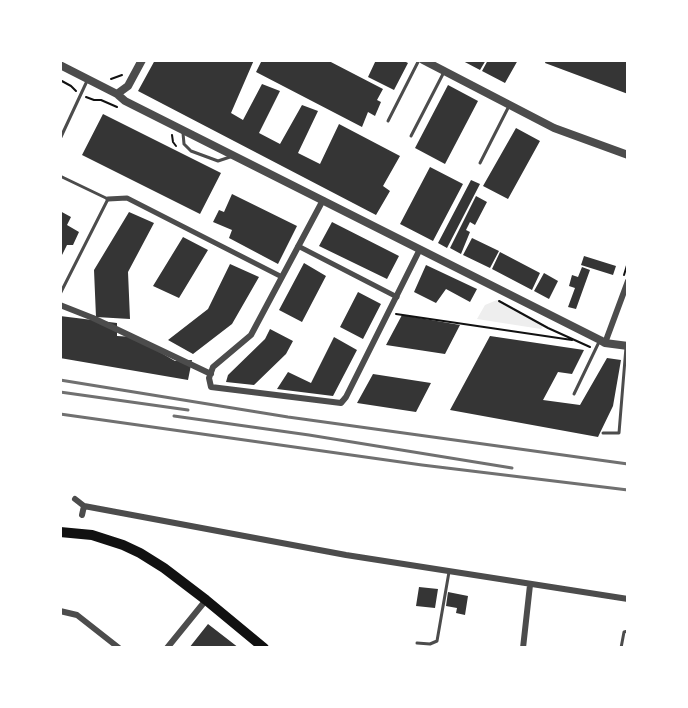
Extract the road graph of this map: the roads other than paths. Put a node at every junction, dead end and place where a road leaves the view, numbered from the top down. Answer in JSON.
{"nodes":[{"id":1,"x":142,"y":60,"type":"edge"},
{"id":2,"x":421,"y":60,"type":"edge"},
{"id":3,"x":60,"y":65,"type":"edge"},
{"id":4,"x":445,"y":71,"type":"junction"},
{"id":5,"x":87,"y":81,"type":"junction"},
{"id":6,"x":117,"y":94,"type":"junction"},
{"id":7,"x":510,"y":105,"type":"junction"},
{"id":8,"x":388,"y":121,"type":"dead end"},
{"id":9,"x":183,"y":130,"type":"junction"},
{"id":10,"x":411,"y":136,"type":"dead end"},
{"id":11,"x":60,"y":139,"type":"edge"},
{"id":12,"x":628,"y":155,"type":"edge"},
{"id":13,"x":234,"y":156,"type":"junction"},
{"id":14,"x":480,"y":163,"type":"dead end"},
{"id":15,"x":60,"y":176,"type":"edge"},
{"id":16,"x":108,"y":199,"type":"junction"},
{"id":17,"x":322,"y":200,"type":"junction"},
{"id":18,"x":298,"y":246,"type":"junction"},
{"id":19,"x":420,"y":249,"type":"junction"},
{"id":20,"x":282,"y":277,"type":"junction"},
{"id":21,"x":628,"y":281,"type":"edge"},
{"id":22,"x":60,"y":294,"type":"edge"},
{"id":23,"x":397,"y":297,"type":"junction"},
{"id":24,"x":60,"y":305,"type":"edge"},
{"id":25,"x":602,"y":342,"type":"junction"},
{"id":26,"x":627,"y":346,"type":"edge"},
{"id":27,"x":211,"y":374,"type":"junction"},
{"id":28,"x":574,"y":394,"type":"dead end"},
{"id":29,"x":603,"y":433,"type":"dead end"},
{"id":30,"x":75,"y":500,"type":"dead end"},
{"id":31,"x":84,"y":506,"type":"junction"},
{"id":32,"x":82,"y":515,"type":"dead end"},
{"id":33,"x":60,"y":532,"type":"edge"},
{"id":34,"x":449,"y":571,"type":"junction"},
{"id":35,"x":530,"y":585,"type":"junction"},
{"id":36,"x":628,"y":599,"type":"edge"},
{"id":37,"x":206,"y":600,"type":"junction"},
{"id":38,"x":60,"y":611,"type":"edge"},
{"id":39,"x":628,"y":631,"type":"edge"},
{"id":40,"x":417,"y":643,"type":"dead end"},
{"id":41,"x":119,"y":648,"type":"edge"},
{"id":42,"x":167,"y":648,"type":"edge"},
{"id":43,"x":264,"y":648,"type":"edge"},
{"id":44,"x":523,"y":648,"type":"edge"},
{"id":45,"x":621,"y":648,"type":"edge"}],
"edges":[{"from":1,"to":6,"type":"street"},
{"from":2,"to":4,"type":"street"},
{"from":2,"to":8,"type":"lane"},
{"from":3,"to":5,"type":"street"},
{"from":4,"to":7,"type":"street"},
{"from":4,"to":10,"type":"lane"},
{"from":5,"to":6,"type":"street"},
{"from":5,"to":11,"type":"lane"},
{"from":6,"to":9,"type":"street"},
{"from":7,"to":12,"type":"street"},
{"from":7,"to":14,"type":"lane"},
{"from":9,"to":13,"type":"street"},
{"from":9,"to":13,"type":"lane"},
{"from":13,"to":17,"type":"street"},
{"from":15,"to":16,"type":"lane"},
{"from":16,"to":20,"type":"street"},
{"from":16,"to":22,"type":"lane"},
{"from":17,"to":18,"type":"street"},
{"from":17,"to":19,"type":"street"},
{"from":18,"to":20,"type":"street"},
{"from":18,"to":23,"type":"street"},
{"from":19,"to":23,"type":"street"},
{"from":19,"to":25,"type":"street"},
{"from":20,"to":27,"type":"street"},
{"from":21,"to":25,"type":"street"},
{"from":23,"to":27,"type":"street"},
{"from":24,"to":27,"type":"street"},
{"from":25,"to":26,"type":"street"},
{"from":25,"to":28,"type":"lane"},
{"from":26,"to":29,"type":"lane"},
{"from":30,"to":31,"type":"street"},
{"from":31,"to":32,"type":"street"},
{"from":31,"to":34,"type":"street"},
{"from":33,"to":37,"type":"main road"},
{"from":34,"to":35,"type":"street"},
{"from":34,"to":40,"type":"lane"},
{"from":35,"to":36,"type":"street"},
{"from":35,"to":44,"type":"street"},
{"from":37,"to":42,"type":"street"},
{"from":37,"to":43,"type":"main road"},
{"from":38,"to":41,"type":"street"},
{"from":39,"to":45,"type":"lane"}]}
